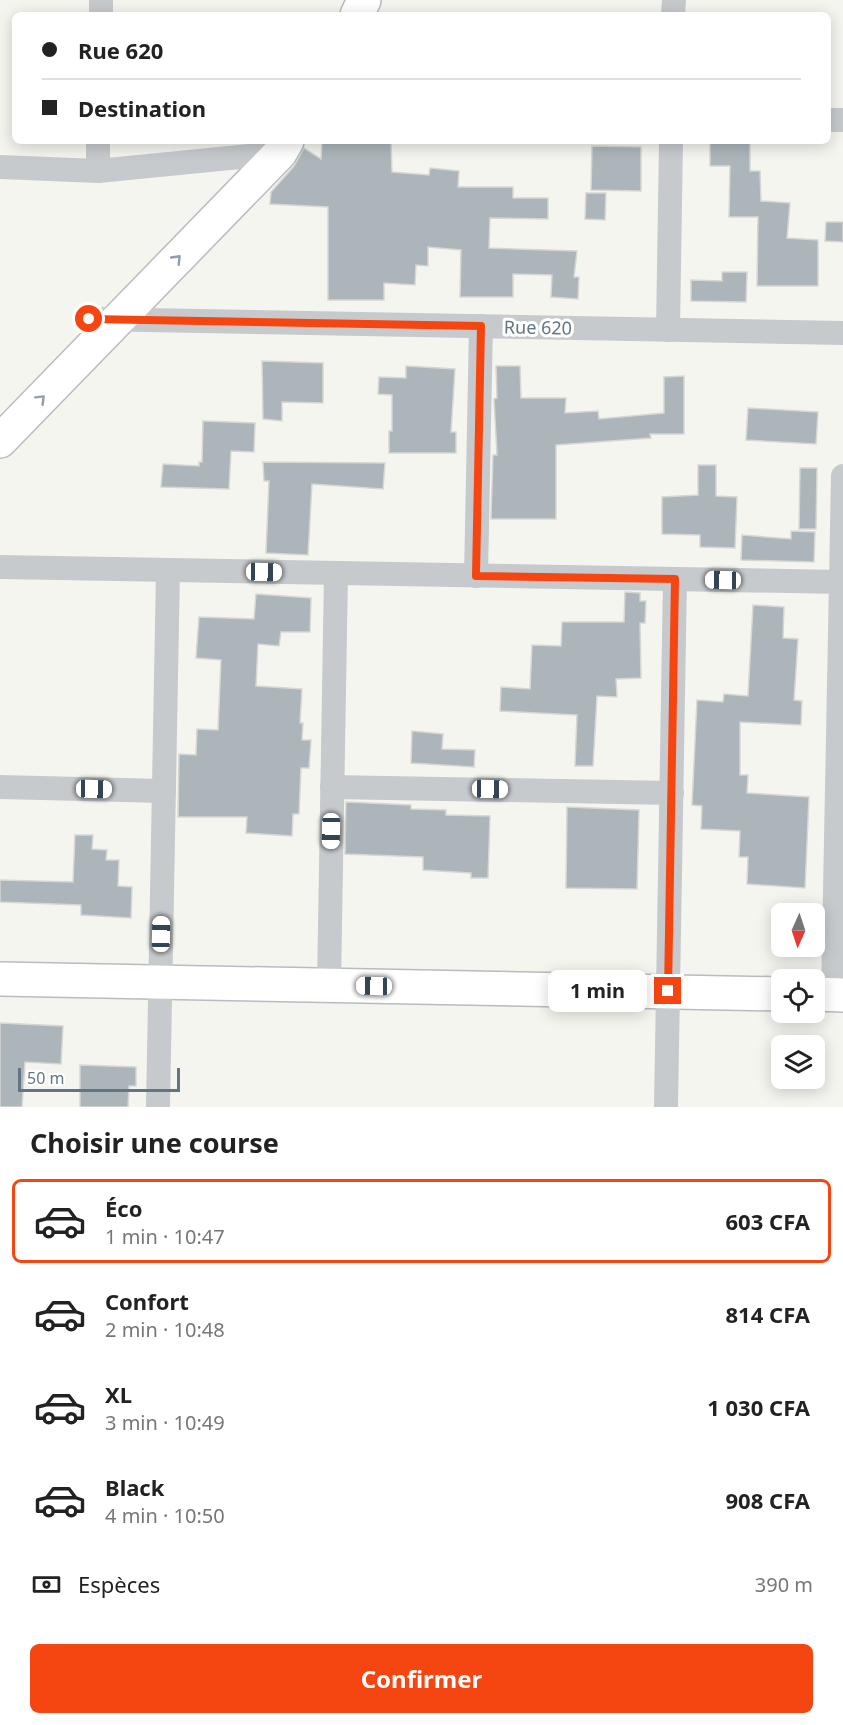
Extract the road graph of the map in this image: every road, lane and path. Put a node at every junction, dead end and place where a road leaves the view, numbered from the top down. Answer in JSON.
{"nodes":[{"id":1,"x":98,"y":144,"type":"edge"},
{"id":2,"x":671,"y":144,"type":"edge"},
{"id":3,"x":268,"y":148,"type":"edge"},
{"id":4,"x":0,"y":167,"type":"edge"},
{"id":5,"x":98,"y":171,"type":"junction"},
{"id":6,"x":104,"y":319,"type":"junction"},
{"id":7,"x":481,"y":326,"type":"junction"},
{"id":8,"x":668,"y":330,"type":"junction"},
{"id":9,"x":843,"y":333,"type":"edge"},
{"id":10,"x":0,"y":410,"type":"edge"},
{"id":11,"x":0,"y":441,"type":"edge"},
{"id":12,"x":843,"y":476,"type":"edge"},
{"id":13,"x":0,"y":567,"type":"edge"},
{"id":14,"x":168,"y":570,"type":"junction"},
{"id":15,"x":336,"y":573,"type":"junction"},
{"id":16,"x":476,"y":576,"type":"junction"},
{"id":17,"x":675,"y":579,"type":"junction"},
{"id":18,"x":841,"y":582,"type":"junction"},
{"id":19,"x":0,"y":787,"type":"edge"},
{"id":20,"x":332,"y":787,"type":"junction"},
{"id":21,"x":164,"y":791,"type":"junction"},
{"id":22,"x":672,"y":793,"type":"junction"},
{"id":23,"x":840,"y":798,"type":"edge"},
{"id":24,"x":0,"y":979,"type":"edge"},
{"id":25,"x":161,"y":982,"type":"junction"},
{"id":26,"x":329,"y":985,"type":"junction"},
{"id":27,"x":668,"y":991,"type":"junction"},
{"id":28,"x":771,"y":994,"type":"edge"},
{"id":29,"x":830,"y":995,"type":"edge"},
{"id":30,"x":158,"y":1107,"type":"edge"},
{"id":31,"x":666,"y":1107,"type":"edge"}],
"edges":[{"from":1,"to":5,"type":"street"},
{"from":2,"to":8,"type":"street"},
{"from":3,"to":5,"type":"street"},
{"from":3,"to":6,"type":"main road"},
{"from":4,"to":5,"type":"street"},
{"from":6,"to":7,"type":"street","name":"Rue 620"},
{"from":6,"to":10,"type":"main road"},
{"from":11,"to":6,"type":"main road","one_way":true},
{"from":7,"to":8,"type":"street","name":"Rue 620"},
{"from":7,"to":16,"type":"street"},
{"from":8,"to":9,"type":"street","name":"Rue 620"},
{"from":12,"to":18,"type":"street"},
{"from":13,"to":14,"type":"street"},
{"from":14,"to":15,"type":"street"},
{"from":14,"to":21,"type":"street"},
{"from":15,"to":16,"type":"street"},
{"from":15,"to":20,"type":"street"},
{"from":16,"to":17,"type":"street"},
{"from":17,"to":18,"type":"street"},
{"from":17,"to":22,"type":"street"},
{"from":18,"to":23,"type":"street"},
{"from":19,"to":21,"type":"street"},
{"from":20,"to":22,"type":"street"},
{"from":20,"to":26,"type":"street"},
{"from":21,"to":25,"type":"street"},
{"from":22,"to":27,"type":"street"},
{"from":23,"to":29,"type":"street"},
{"from":24,"to":25,"type":"main road"},
{"from":25,"to":26,"type":"main road"},
{"from":25,"to":30,"type":"street"},
{"from":26,"to":27,"type":"main road"},
{"from":27,"to":28,"type":"main road"},
{"from":27,"to":31,"type":"street"}]}
